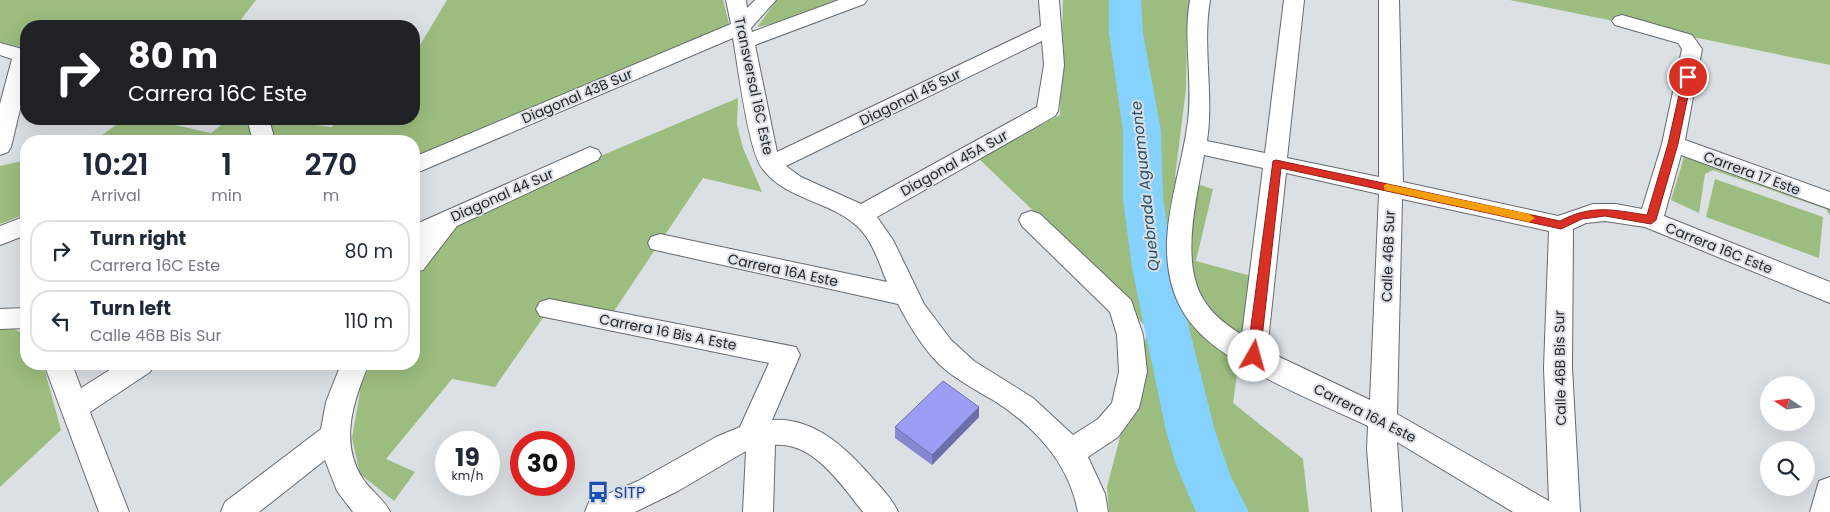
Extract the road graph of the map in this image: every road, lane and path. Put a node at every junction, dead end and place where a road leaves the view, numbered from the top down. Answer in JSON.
{"nodes":[{"id":1,"x":736,"y":0,"type":"edge"},
{"id":2,"x":766,"y":0,"type":"edge"},
{"id":3,"x":857,"y":0,"type":"edge"},
{"id":4,"x":1049,"y":0,"type":"edge"},
{"id":5,"x":1200,"y":0,"type":"edge"},
{"id":6,"x":1294,"y":0,"type":"edge"},
{"id":7,"x":1388,"y":0,"type":"edge"},
{"id":8,"x":1622,"y":21,"type":"dead end"},
{"id":9,"x":1050,"y":29,"type":"junction"},
{"id":10,"x":743,"y":34,"type":"junction"},
{"id":11,"x":0,"y":49,"type":"edge"},
{"id":12,"x":20,"y":54,"type":"edge"},
{"id":13,"x":20,"y":68,"type":"edge"},
{"id":14,"x":3,"y":122,"type":"edge"},
{"id":15,"x":1673,"y":144,"type":"junction"},
{"id":16,"x":1196,"y":146,"type":"junction"},
{"id":17,"x":0,"y":147,"type":"edge"},
{"id":18,"x":590,"y":155,"type":"dead end"},
{"id":19,"x":420,"y":164,"type":"edge"},
{"id":20,"x":771,"y":164,"type":"junction"},
{"id":21,"x":1276,"y":164,"type":"junction"},
{"id":22,"x":1391,"y":188,"type":"junction"},
{"id":23,"x":1830,"y":202,"type":"edge"},
{"id":24,"x":861,"y":215,"type":"junction"},
{"id":25,"x":449,"y":219,"type":"junction"},
{"id":26,"x":1031,"y":220,"type":"dead end"},
{"id":27,"x":1651,"y":220,"type":"junction"},
{"id":28,"x":1561,"y":225,"type":"junction"},
{"id":29,"x":20,"y":228,"type":"edge"},
{"id":30,"x":420,"y":232,"type":"edge"},
{"id":31,"x":0,"y":236,"type":"edge"},
{"id":32,"x":660,"y":243,"type":"dead end"},
{"id":33,"x":420,"y":255,"type":"edge"},
{"id":34,"x":1830,"y":293,"type":"edge"},
{"id":35,"x":907,"y":296,"type":"junction"},
{"id":36,"x":549,"y":308,"type":"dead end"},
{"id":37,"x":20,"y":318,"type":"edge"},
{"id":38,"x":0,"y":319,"type":"edge"},
{"id":39,"x":1254,"y":356,"type":"junction"},
{"id":40,"x":60,"y":370,"type":"edge"},
{"id":41,"x":131,"y":370,"type":"edge"},
{"id":42,"x":353,"y":370,"type":"edge"},
{"id":43,"x":74,"y":408,"type":"junction"},
{"id":44,"x":1383,"y":420,"type":"junction"},
{"id":45,"x":756,"y":434,"type":"junction"},
{"id":46,"x":335,"y":435,"type":"junction"},
{"id":47,"x":1069,"y":453,"type":"junction"},
{"id":48,"x":1830,"y":491,"type":"edge"},
{"id":49,"x":114,"y":512,"type":"edge"},
{"id":50,"x":236,"y":512,"type":"edge"},
{"id":51,"x":375,"y":512,"type":"edge"},
{"id":52,"x":600,"y":512,"type":"edge"},
{"id":53,"x":758,"y":512,"type":"edge"},
{"id":54,"x":883,"y":512,"type":"edge"},
{"id":55,"x":1093,"y":512,"type":"edge"},
{"id":56,"x":1387,"y":512,"type":"edge"},
{"id":57,"x":1540,"y":512,"type":"edge"},
{"id":58,"x":1565,"y":512,"type":"edge"},
{"id":59,"x":1825,"y":512,"type":"edge"}],
"edges":[{"from":1,"to":10,"type":"street","name":"Transversal 16C Este"},
{"from":2,"to":10,"type":"street"},
{"from":3,"to":10,"type":"street","name":"Diagonal 43B Sur"},
{"from":4,"to":9,"type":"street"},
{"from":5,"to":16,"type":"street"},
{"from":6,"to":21,"type":"street"},
{"from":7,"to":22,"type":"street","name":"Calle 46B Sur"},
{"from":8,"to":15,"type":"street"},
{"from":9,"to":20,"type":"street","name":"Diagonal 45 Sur"},
{"from":9,"to":24,"type":"street","name":"Diagonal 45A Sur"},
{"from":10,"to":19,"type":"street","name":"Diagonal 43B Sur"},
{"from":10,"to":20,"type":"street","name":"Transversal 16C Este"},
{"from":11,"to":12,"type":"street"},
{"from":13,"to":14,"type":"street"},
{"from":14,"to":17,"type":"street"},
{"from":15,"to":23,"type":"street","name":"Carrera 17 Este"},
{"from":15,"to":27,"type":"street"},
{"from":16,"to":21,"type":"street"},
{"from":16,"to":39,"type":"street","name":"Carrera 16A Este"},
{"from":18,"to":25,"type":"street","name":"Diagonal 44 Sur"},
{"from":20,"to":24,"type":"street","name":"Transversal 16C Este"},
{"from":21,"to":22,"type":"street"},
{"from":21,"to":39,"type":"street"},
{"from":22,"to":28,"type":"street"},
{"from":22,"to":44,"type":"street","name":"Calle 46B Sur"},
{"from":24,"to":35,"type":"street","name":"Transversal 16C Este"},
{"from":25,"to":30,"type":"street","name":"Diagonal 44 Sur"},
{"from":25,"to":33,"type":"street"},
{"from":26,"to":47,"type":"street"},
{"from":27,"to":28,"type":"street","name":"Carrera 16C Este"},
{"from":27,"to":34,"type":"street","name":"Carrera 16C Este"},
{"from":28,"to":58,"type":"street","name":"Calle 46B Bis Sur"},
{"from":29,"to":31,"type":"street"},
{"from":32,"to":35,"type":"street","name":"Carrera 16A Este"},
{"from":35,"to":47,"type":"street","name":"Transversal 16C Este"},
{"from":36,"to":45,"type":"street","name":"Carrera 16 Bis A Este"},
{"from":37,"to":38,"type":"street"},
{"from":39,"to":44,"type":"street","name":"Carrera 16A Este"},
{"from":40,"to":43,"type":"street"},
{"from":41,"to":43,"type":"street"},
{"from":42,"to":46,"type":"street"},
{"from":43,"to":49,"type":"street"},
{"from":44,"to":56,"type":"street","name":"Calle 46B Sur"},
{"from":44,"to":57,"type":"street","name":"Carrera 16A Este"},
{"from":45,"to":52,"type":"street"},
{"from":45,"to":53,"type":"street"},
{"from":45,"to":54,"type":"street"},
{"from":46,"to":50,"type":"street"},
{"from":46,"to":51,"type":"street"},
{"from":47,"to":55,"type":"street","name":"Transversal 16C Este"},
{"from":48,"to":59,"type":"street"}]}
